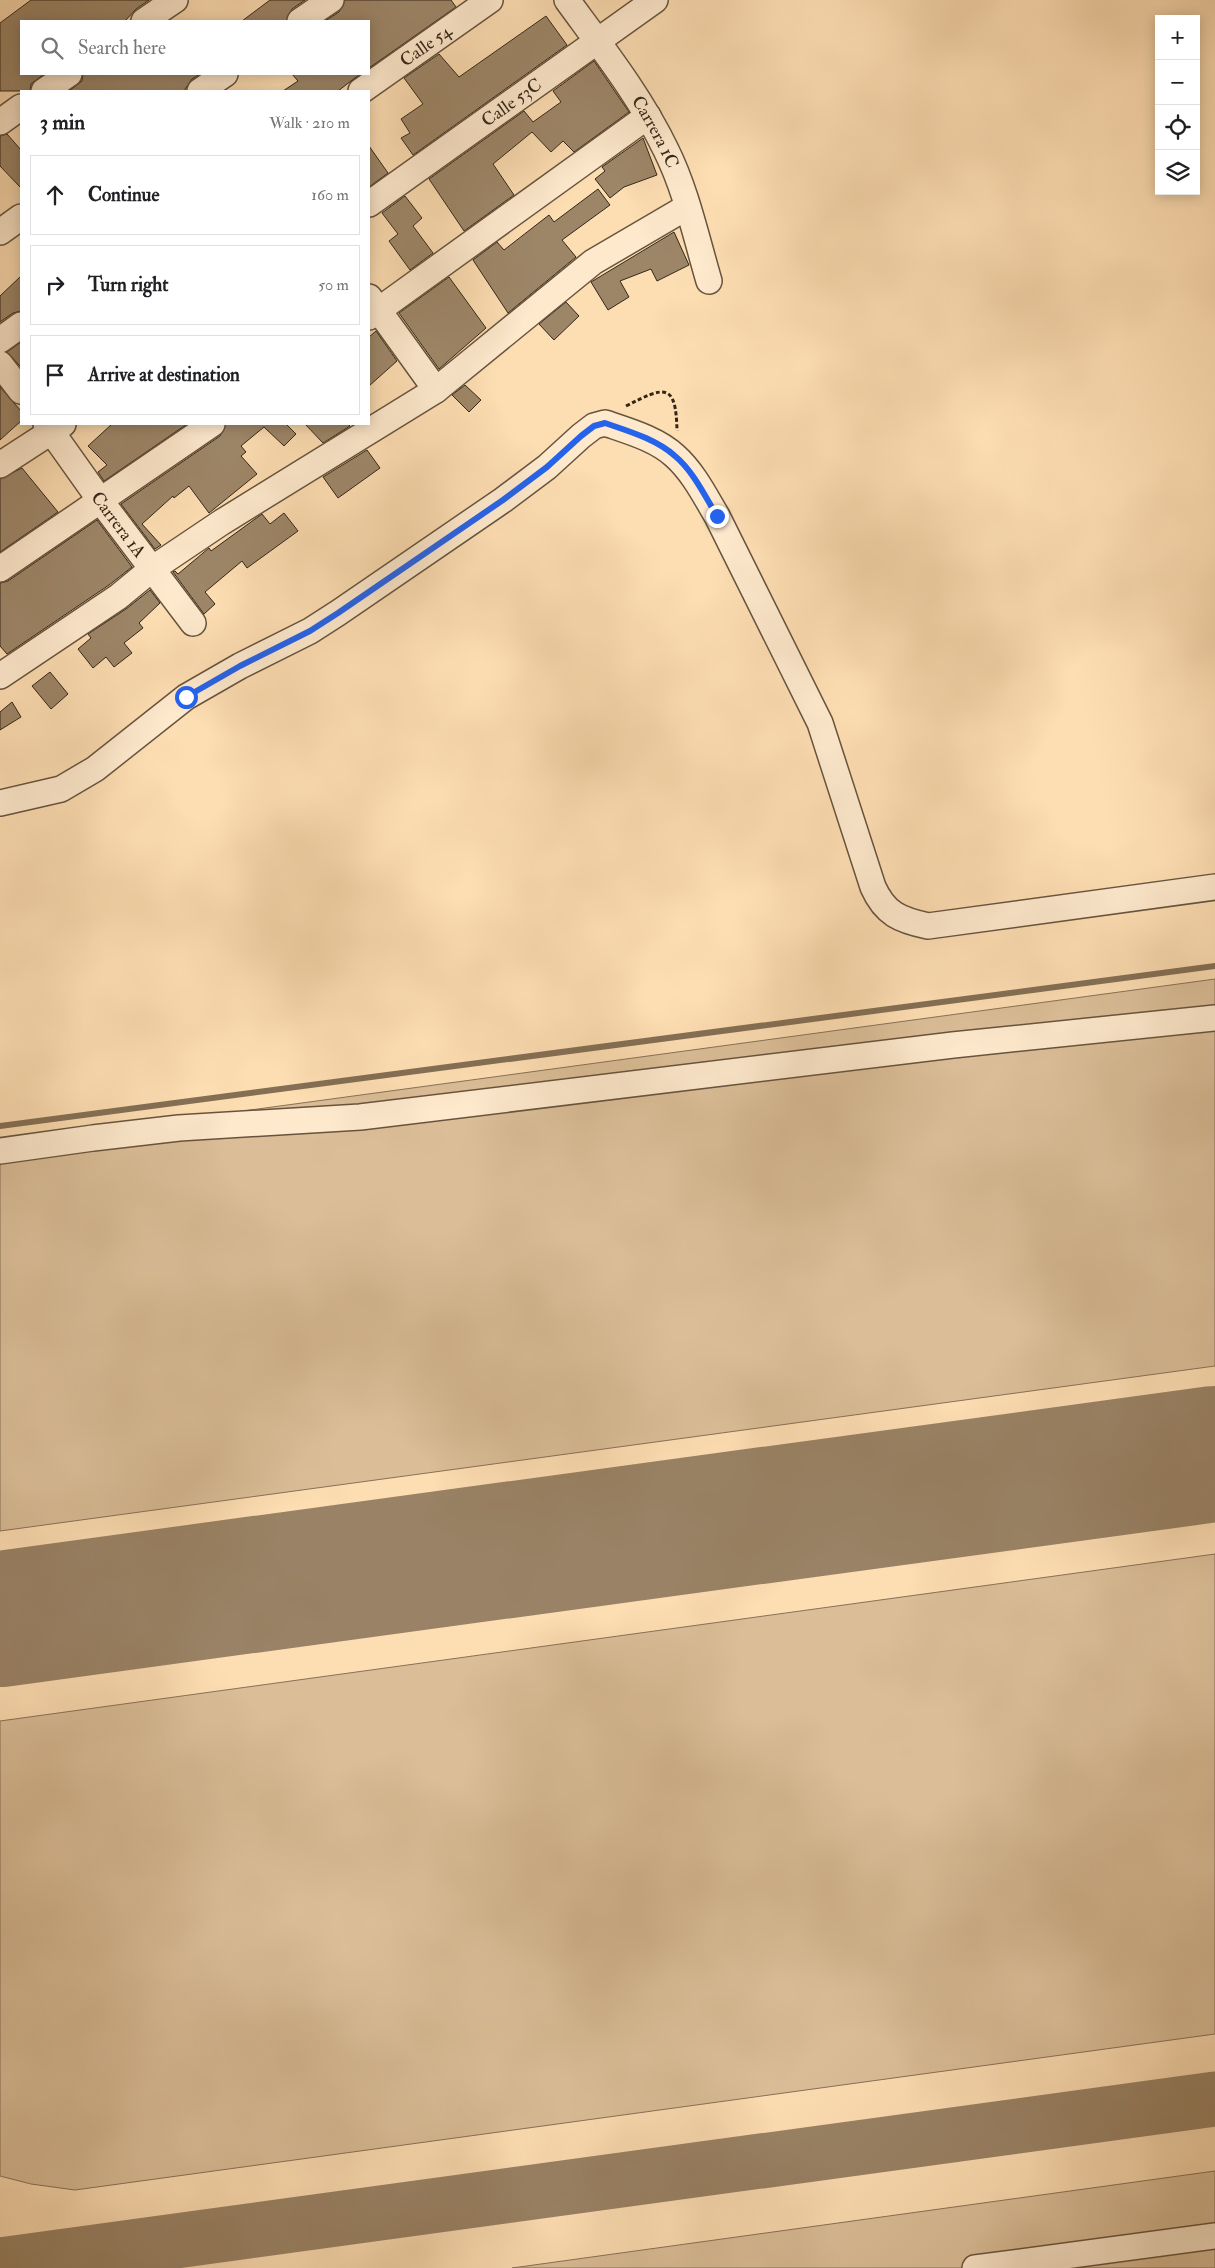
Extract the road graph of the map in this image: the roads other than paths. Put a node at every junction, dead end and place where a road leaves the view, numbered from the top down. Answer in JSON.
{"nodes":[{"id":1,"x":331,"y":0,"type":"edge"},
{"id":2,"x":490,"y":0,"type":"edge"},
{"id":3,"x":567,"y":0,"type":"edge"},
{"id":4,"x":655,"y":0,"type":"edge"},
{"id":5,"x":301,"y":20,"type":"edge"},
{"id":6,"x":596,"y":41,"type":"junction"},
{"id":7,"x":68,"y":75,"type":"edge"},
{"id":8,"x":45,"y":90,"type":"edge"},
{"id":9,"x":362,"y":90,"type":"edge"},
{"id":10,"x":20,"y":108,"type":"edge"},
{"id":11,"x":648,"y":116,"type":"junction"},
{"id":12,"x":0,"y":122,"type":"edge"},
{"id":13,"x":370,"y":203,"type":"edge"},
{"id":14,"x":687,"y":207,"type":"junction"},
{"id":15,"x":20,"y":218,"type":"edge"},
{"id":16,"x":0,"y":232,"type":"edge"},
{"id":17,"x":709,"y":281,"type":"dead end"},
{"id":18,"x":372,"y":308,"type":"edge"},
{"id":19,"x":20,"y":326,"type":"edge"},
{"id":20,"x":0,"y":340,"type":"edge"},
{"id":21,"x":0,"y":364,"type":"edge"},
{"id":22,"x":20,"y":390,"type":"edge"},
{"id":23,"x":436,"y":390,"type":"junction"},
{"id":24,"x":211,"y":425,"type":"edge"},
{"id":25,"x":54,"y":426,"type":"edge"},
{"id":26,"x":0,"y":465,"type":"edge"},
{"id":27,"x":100,"y":500,"type":"junction"},
{"id":28,"x":0,"y":569,"type":"edge"},
{"id":29,"x":152,"y":569,"type":"junction"},
{"id":30,"x":193,"y":623,"type":"dead end"},
{"id":31,"x":0,"y":676,"type":"edge"},
{"id":32,"x":0,"y":802,"type":"edge"},
{"id":33,"x":1215,"y":887,"type":"edge"},
{"id":34,"x":1215,"y":1018,"type":"edge"},
{"id":35,"x":0,"y":1151,"type":"edge"},
{"id":36,"x":1215,"y":2236,"type":"edge"},
{"id":37,"x":976,"y":2268,"type":"edge"}],
"edges":[{"from":1,"to":5,"type":"street"},
{"from":2,"to":9,"type":"street","name":"Calle 54"},
{"from":3,"to":6,"type":"street","name":"Carrera 1C"},
{"from":4,"to":6,"type":"street","name":"Calle 53C"},
{"from":6,"to":11,"type":"street","name":"Carrera 1C"},
{"from":6,"to":13,"type":"street","name":"Calle 53C"},
{"from":7,"to":8,"type":"street"},
{"from":10,"to":12,"type":"street"},
{"from":11,"to":14,"type":"street","name":"Carrera 1C"},
{"from":11,"to":18,"type":"street"},
{"from":14,"to":17,"type":"street","name":"Carrera 1C"},
{"from":14,"to":23,"type":"street"},
{"from":15,"to":16,"type":"street"},
{"from":18,"to":23,"type":"street"},
{"from":19,"to":20,"type":"street"},
{"from":21,"to":22,"type":"street"},
{"from":23,"to":29,"type":"street"},
{"from":24,"to":27,"type":"street"},
{"from":25,"to":26,"type":"street"},
{"from":25,"to":27,"type":"street","name":"Carrera 1A"},
{"from":27,"to":28,"type":"street"},
{"from":27,"to":29,"type":"street","name":"Carrera 1A"},
{"from":29,"to":30,"type":"street","name":"Carrera 1A"},
{"from":29,"to":31,"type":"street"},
{"from":32,"to":33,"type":"street"},
{"from":34,"to":35,"type":"street"},
{"from":36,"to":37,"type":"street"}]}
